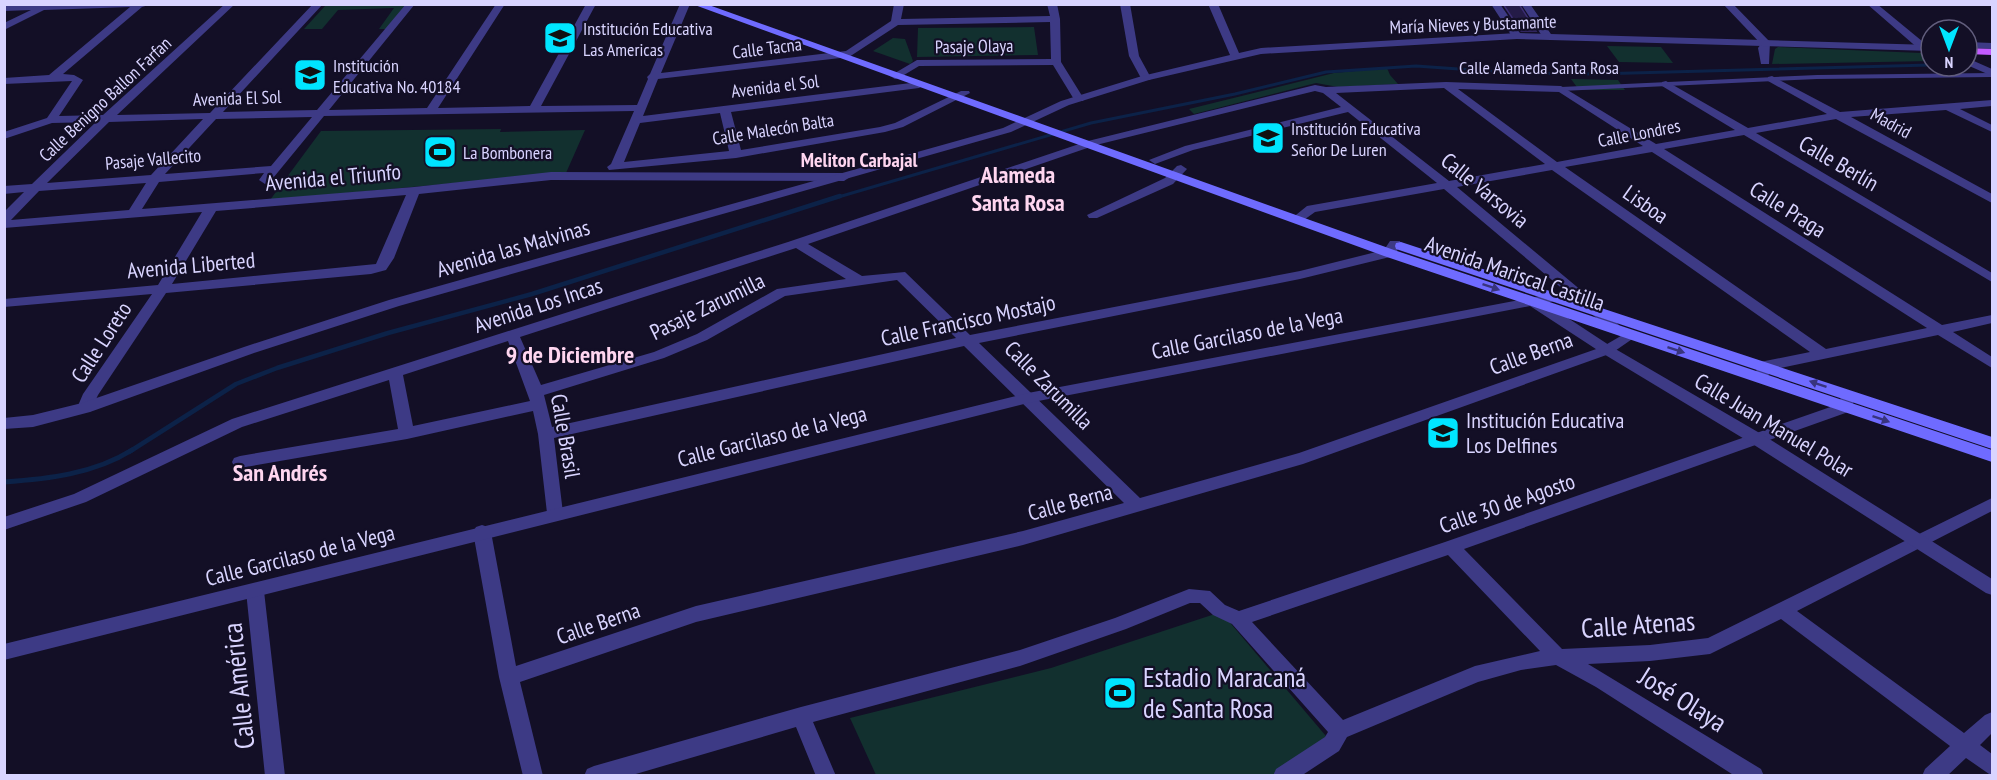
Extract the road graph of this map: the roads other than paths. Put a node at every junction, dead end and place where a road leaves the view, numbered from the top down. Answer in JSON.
{"nodes":[{"id":1,"x":147,"y":4,"type":"edge"},
{"id":2,"x":231,"y":4,"type":"edge"},
{"id":3,"x":319,"y":4,"type":"edge"},
{"id":4,"x":411,"y":4,"type":"edge"},
{"id":5,"x":501,"y":4,"type":"edge"},
{"id":6,"x":591,"y":4,"type":"edge"},
{"id":7,"x":685,"y":4,"type":"edge"},
{"id":8,"x":696,"y":4,"type":"edge"},
{"id":9,"x":718,"y":4,"type":"edge"},
{"id":10,"x":899,"y":4,"type":"edge"},
{"id":11,"x":1052,"y":4,"type":"edge"},
{"id":12,"x":1125,"y":4,"type":"edge"},
{"id":13,"x":1213,"y":4,"type":"edge"},
{"id":14,"x":1495,"y":4,"type":"edge"},
{"id":15,"x":1525,"y":4,"type":"edge"},
{"id":16,"x":1727,"y":4,"type":"edge"},
{"id":17,"x":1871,"y":4,"type":"edge"},
{"id":18,"x":139,"y":5,"type":"edge"},
{"id":19,"x":48,"y":6,"type":"edge"},
{"id":20,"x":4,"y":8,"type":"edge"},
{"id":21,"x":1055,"y":19,"type":"junction"},
{"id":22,"x":896,"y":22,"type":"junction"},
{"id":23,"x":4,"y":27,"type":"edge"},
{"id":24,"x":1517,"y":36,"type":"junction"},
{"id":25,"x":1548,"y":37,"type":"junction"},
{"id":26,"x":1919,"y":42,"type":"edge"},
{"id":27,"x":1766,"y":44,"type":"junction"},
{"id":28,"x":1919,"y":48,"type":"edge"},
{"id":29,"x":843,"y":55,"type":"junction"},
{"id":30,"x":1235,"y":56,"type":"junction"},
{"id":31,"x":1056,"y":62,"type":"junction"},
{"id":32,"x":1765,"y":62,"type":"dead end"},
{"id":33,"x":899,"y":74,"type":"junction"},
{"id":34,"x":1992,"y":74,"type":"edge"},
{"id":35,"x":652,"y":77,"type":"junction"},
{"id":36,"x":52,"y":78,"type":"junction"},
{"id":37,"x":1146,"y":78,"type":"junction"},
{"id":38,"x":1772,"y":79,"type":"junction"},
{"id":39,"x":4,"y":81,"type":"edge"},
{"id":40,"x":1666,"y":84,"type":"junction"},
{"id":41,"x":919,"y":85,"type":"junction"},
{"id":42,"x":1446,"y":85,"type":"junction"},
{"id":43,"x":1561,"y":89,"type":"junction"},
{"id":44,"x":1326,"y":90,"type":"junction"},
{"id":45,"x":962,"y":95,"type":"junction"},
{"id":46,"x":1079,"y":99,"type":"junction"},
{"id":47,"x":1992,"y":103,"type":"edge"},
{"id":48,"x":640,"y":108,"type":"junction"},
{"id":49,"x":1948,"y":108,"type":"junction"},
{"id":50,"x":725,"y":109,"type":"junction"},
{"id":51,"x":1348,"y":109,"type":"junction"},
{"id":52,"x":533,"y":111,"type":"junction"},
{"id":53,"x":320,"y":113,"type":"junction"},
{"id":54,"x":429,"y":113,"type":"junction"},
{"id":55,"x":1838,"y":115,"type":"junction"},
{"id":56,"x":213,"y":117,"type":"junction"},
{"id":57,"x":51,"y":120,"type":"junction"},
{"id":58,"x":106,"y":120,"type":"junction"},
{"id":59,"x":636,"y":120,"type":"junction"},
{"id":60,"x":1032,"y":122,"type":"junction"},
{"id":61,"x":1992,"y":129,"type":"edge"},
{"id":62,"x":1743,"y":131,"type":"junction"},
{"id":63,"x":4,"y":136,"type":"edge"},
{"id":64,"x":1092,"y":143,"type":"junction"},
{"id":65,"x":1655,"y":149,"type":"junction"},
{"id":66,"x":736,"y":154,"type":"junction"},
{"id":67,"x":1155,"y":160,"type":"junction"},
{"id":68,"x":1556,"y":166,"type":"junction"},
{"id":69,"x":616,"y":167,"type":"junction"},
{"id":70,"x":274,"y":169,"type":"junction"},
{"id":71,"x":1179,"y":172,"type":"junction"},
{"id":72,"x":579,"y":175,"type":"junction"},
{"id":73,"x":156,"y":176,"type":"junction"},
{"id":74,"x":844,"y":177,"type":"junction"},
{"id":75,"x":265,"y":180,"type":"dead end"},
{"id":76,"x":1446,"y":184,"type":"junction"},
{"id":77,"x":34,"y":188,"type":"junction"},
{"id":78,"x":4,"y":190,"type":"edge"},
{"id":79,"x":414,"y":191,"type":"junction"},
{"id":80,"x":1992,"y":199,"type":"edge"},
{"id":81,"x":211,"y":208,"type":"junction"},
{"id":82,"x":133,"y":214,"type":"junction"},
{"id":83,"x":1093,"y":215,"type":"dead end"},
{"id":84,"x":1300,"y":216,"type":"junction"},
{"id":85,"x":4,"y":222,"type":"edge"},
{"id":86,"x":797,"y":243,"type":"junction"},
{"id":87,"x":1392,"y":248,"type":"junction"},
{"id":88,"x":900,"y":275,"type":"joint"},
{"id":89,"x":1992,"y":278,"type":"edge"},
{"id":90,"x":858,"y":279,"type":"junction"},
{"id":91,"x":162,"y":289,"type":"junction"},
{"id":92,"x":1556,"y":297,"type":"junction"},
{"id":93,"x":1532,"y":301,"type":"junction"},
{"id":94,"x":4,"y":303,"type":"edge"},
{"id":95,"x":1595,"y":309,"type":"junction"},
{"id":96,"x":1992,"y":319,"type":"edge"},
{"id":97,"x":1614,"y":328,"type":"junction"},
{"id":98,"x":1942,"y":331,"type":"junction"},
{"id":99,"x":512,"y":335,"type":"junction"},
{"id":100,"x":1631,"y":335,"type":"junction"},
{"id":101,"x":969,"y":340,"type":"junction"},
{"id":102,"x":1606,"y":350,"type":"junction"},
{"id":103,"x":1825,"y":355,"type":"junction"},
{"id":104,"x":1992,"y":363,"type":"edge"},
{"id":105,"x":395,"y":371,"type":"junction"},
{"id":106,"x":1763,"y":372,"type":"junction"},
{"id":107,"x":538,"y":398,"type":"junction"},
{"id":108,"x":1028,"y":398,"type":"junction"},
{"id":109,"x":1846,"y":400,"type":"junction"},
{"id":110,"x":85,"y":408,"type":"junction"},
{"id":111,"x":4,"y":424,"type":"edge"},
{"id":112,"x":407,"y":433,"type":"junction"},
{"id":113,"x":546,"y":434,"type":"junction"},
{"id":114,"x":1756,"y":439,"type":"junction"},
{"id":115,"x":1992,"y":443,"type":"edge"},
{"id":116,"x":1992,"y":456,"type":"edge"},
{"id":117,"x":240,"y":462,"type":"dead end"},
{"id":118,"x":1992,"y":504,"type":"edge"},
{"id":119,"x":1138,"y":506,"type":"junction"},
{"id":120,"x":555,"y":513,"type":"junction"},
{"id":121,"x":4,"y":524,"type":"edge"},
{"id":122,"x":482,"y":532,"type":"junction"},
{"id":123,"x":1919,"y":541,"type":"junction"},
{"id":124,"x":1451,"y":547,"type":"junction"},
{"id":125,"x":1992,"y":588,"type":"edge"},
{"id":126,"x":255,"y":591,"type":"junction"},
{"id":127,"x":1783,"y":610,"type":"junction"},
{"id":128,"x":1238,"y":619,"type":"junction"},
{"id":129,"x":4,"y":652,"type":"edge"},
{"id":130,"x":1558,"y":657,"type":"junction"},
{"id":131,"x":509,"y":677,"type":"junction"},
{"id":132,"x":801,"y":716,"type":"junction"},
{"id":133,"x":1992,"y":721,"type":"edge"},
{"id":134,"x":1340,"y":731,"type":"junction"},
{"id":135,"x":1963,"y":745,"type":"junction"},
{"id":136,"x":1992,"y":766,"type":"edge"},
{"id":137,"x":275,"y":776,"type":"edge"},
{"id":138,"x":533,"y":776,"type":"edge"},
{"id":139,"x":594,"y":776,"type":"edge"},
{"id":140,"x":826,"y":776,"type":"edge"},
{"id":141,"x":1283,"y":776,"type":"edge"},
{"id":142,"x":1754,"y":776,"type":"edge"},
{"id":143,"x":1932,"y":776,"type":"edge"}],
"edges":[{"from":1,"to":18,"type":"street"},
{"from":2,"to":58,"type":"street","name":"Calle Benigno Ballon Farfan"},
{"from":3,"to":56,"type":"street"},
{"from":4,"to":53,"type":"street"},
{"from":5,"to":54,"type":"street"},
{"from":6,"to":52,"type":"street"},
{"from":7,"to":35,"type":"street"},
{"from":8,"to":29,"type":"main road"},
{"from":9,"to":29,"type":"main road"},
{"from":10,"to":22,"type":"street"},
{"from":11,"to":21,"type":"street"},
{"from":12,"to":37,"type":"street"},
{"from":13,"to":30,"type":"street"},
{"from":14,"to":24,"type":"street"},
{"from":15,"to":25,"type":"street"},
{"from":16,"to":27,"type":"street"},
{"from":17,"to":26,"type":"street"},
{"from":18,"to":19,"type":"street"},
{"from":18,"to":36,"type":"street"},
{"from":19,"to":20,"type":"street"},
{"from":19,"to":23,"type":"street"},
{"from":21,"to":22,"type":"street"},
{"from":21,"to":31,"type":"street"},
{"from":22,"to":29,"type":"street"},
{"from":24,"to":25,"type":"street","name":"María Nieves y Bustamante"},
{"from":24,"to":30,"type":"street","name":"María Nieves y Bustamante"},
{"from":25,"to":27,"type":"street","name":"María Nieves y Bustamante"},
{"from":27,"to":28,"type":"street","name":"María Nieves y Bustamante"},
{"from":27,"to":32,"type":"street"},
{"from":29,"to":33,"type":"main road"},
{"from":29,"to":35,"type":"street","name":"Calle Tacna"},
{"from":30,"to":37,"type":"street","name":"María Nieves y Bustamante"},
{"from":31,"to":33,"type":"street","name":"Pasaje Olaya"},
{"from":31,"to":46,"type":"street"},
{"from":33,"to":41,"type":"main road"},
{"from":33,"to":45,"type":"main road"},
{"from":34,"to":38,"type":"street","name":"Calle Alameda Santa Rosa"},
{"from":35,"to":48,"type":"street"},
{"from":36,"to":39,"type":"street"},
{"from":36,"to":57,"type":"street"},
{"from":37,"to":46,"type":"street","name":"María Nieves y Bustamante"},
{"from":38,"to":40,"type":"street","name":"Calle Alameda Santa Rosa"},
{"from":38,"to":55,"type":"street","name":"Madrid"},
{"from":40,"to":43,"type":"street","name":"Calle Alameda Santa Rosa"},
{"from":40,"to":62,"type":"street","name":"Calle Berlín"},
{"from":41,"to":45,"type":"main road"},
{"from":41,"to":50,"type":"street","name":"Avenida el Sol"},
{"from":42,"to":43,"type":"street","name":"Calle Alameda Santa Rosa"},
{"from":42,"to":44,"type":"street","name":"Calle Alameda Santa Rosa"},
{"from":42,"to":68,"type":"street","name":"Lisboa"},
{"from":43,"to":65,"type":"street","name":"Calle Praga"},
{"from":44,"to":51,"type":"street","name":"Calle Varsovia"},
{"from":44,"to":64,"type":"street","name":"Calle Alameda Santa Rosa"},
{"from":45,"to":60,"type":"main road","name":"Avenida Mariscal Castilla"},
{"from":45,"to":66,"type":"street","name":"Calle Malecón Balta"},
{"from":46,"to":60,"type":"street","name":"María Nieves y Bustamante"},
{"from":47,"to":49,"type":"street","name":"Calle Londres"},
{"from":48,"to":52,"type":"street","name":"Avenida El Sol"},
{"from":48,"to":59,"type":"street"},
{"from":49,"to":55,"type":"street","name":"Calle Londres"},
{"from":49,"to":61,"type":"street"},
{"from":50,"to":59,"type":"street","name":"Avenida el Sol"},
{"from":50,"to":66,"type":"street"},
{"from":51,"to":67,"type":"street"},
{"from":51,"to":76,"type":"street","name":"Calle Varsovia"},
{"from":52,"to":54,"type":"street","name":"Avenida El Sol"},
{"from":53,"to":54,"type":"street","name":"Avenida El Sol"},
{"from":53,"to":56,"type":"street","name":"Avenida El Sol"},
{"from":53,"to":70,"type":"street"},
{"from":55,"to":62,"type":"street","name":"Calle Londres"},
{"from":55,"to":80,"type":"street","name":"Madrid"},
{"from":56,"to":58,"type":"street","name":"Avenida El Sol"},
{"from":56,"to":73,"type":"street"},
{"from":57,"to":58,"type":"street","name":"Avenida El Sol"},
{"from":57,"to":63,"type":"street","name":"Avenida El Sol"},
{"from":58,"to":77,"type":"street","name":"Calle Benigno Ballon Farfan"},
{"from":59,"to":69,"type":"street"},
{"from":60,"to":64,"type":"main road","name":"Avenida Mariscal Castilla"},
{"from":60,"to":74,"type":"street","name":"Avenida las Malvinas"},
{"from":62,"to":65,"type":"street","name":"Calle Londres"},
{"from":62,"to":89,"type":"street","name":"Calle Berlín"},
{"from":64,"to":67,"type":"main road","name":"Avenida Mariscal Castilla"},
{"from":64,"to":71,"type":"main road","name":"Avenida Mariscal Castilla"},
{"from":64,"to":86,"type":"street","name":"Avenida Los Incas"},
{"from":65,"to":68,"type":"street","name":"Calle Londres"},
{"from":65,"to":98,"type":"street","name":"Calle Praga"},
{"from":66,"to":69,"type":"street","name":"Calle Malecón Balta"},
{"from":67,"to":71,"type":"main road","name":"Avenida Mariscal Castilla"},
{"from":68,"to":76,"type":"street","name":"Calle Londres"},
{"from":68,"to":103,"type":"street","name":"Lisboa"},
{"from":69,"to":72,"type":"street","name":"Calle Malecón Balta"},
{"from":70,"to":73,"type":"street","name":"Pasaje Vallecito"},
{"from":70,"to":75,"type":"street"},
{"from":71,"to":83,"type":"street"},
{"from":71,"to":84,"type":"main road","name":"Avenida Mariscal Castilla"},
{"from":72,"to":74,"type":"street","name":"Avenida el Triunfo"},
{"from":72,"to":79,"type":"street","name":"Avenida el Triunfo"},
{"from":73,"to":77,"type":"street","name":"Pasaje Vallecito"},
{"from":73,"to":82,"type":"street"},
{"from":74,"to":110,"type":"street","name":"Avenida las Malvinas"},
{"from":76,"to":84,"type":"street","name":"Calle Londres"},
{"from":76,"to":95,"type":"street","name":"Calle Varsovia"},
{"from":77,"to":78,"type":"street","name":"Pasaje Vallecito"},
{"from":77,"to":85,"type":"street","name":"Calle Benigno Ballon Farfan"},
{"from":79,"to":81,"type":"street","name":"Avenida el Triunfo"},
{"from":79,"to":91,"type":"street","name":"Avenida Liberted"},
{"from":81,"to":82,"type":"street","name":"Avenida el Triunfo"},
{"from":81,"to":91,"type":"street","name":"Calle Loreto"},
{"from":82,"to":85,"type":"street","name":"Avenida el Triunfo"},
{"from":84,"to":87,"type":"main road","name":"Avenida Mariscal Castilla"},
{"from":86,"to":90,"type":"street"},
{"from":86,"to":99,"type":"street","name":"Avenida Los Incas"},
{"from":87,"to":92,"type":"main road","name":"Avenida Mariscal Castilla"},
{"from":87,"to":93,"type":"main road","name":"Avenida Mariscal Castilla","one_way":true},
{"from":87,"to":101,"type":"street","name":"Calle Francisco Mostajo"},
{"from":88,"to":90,"type":"street","name":"Pasaje Zarumilla"},
{"from":88,"to":101,"type":"street","name":"Calle Zarumilla"},
{"from":90,"to":107,"type":"street","name":"Pasaje Zarumilla"},
{"from":91,"to":94,"type":"street","name":"Avenida Liberted"},
{"from":91,"to":110,"type":"street","name":"Calle Loreto"},
{"from":92,"to":93,"type":"street","name":"Calle Garcilaso de la Vega"},
{"from":92,"to":95,"type":"main road","name":"Avenida Mariscal Castilla"},
{"from":93,"to":97,"type":"main road","name":"Avenida Mariscal Castilla"},
{"from":93,"to":102,"type":"street","name":"Calle Juan Manuel Polar"},
{"from":93,"to":108,"type":"street","name":"Calle Garcilaso de la Vega"},
{"from":95,"to":97,"type":"street","name":"Calle Varsovia"},
{"from":95,"to":106,"type":"main road","name":"Avenida Mariscal Castilla"},
{"from":96,"to":98,"type":"street"},
{"from":97,"to":100,"type":"main road","name":"Avenida Mariscal Castilla"},
{"from":98,"to":103,"type":"street"},
{"from":98,"to":104,"type":"street","name":"Calle Praga"},
{"from":99,"to":105,"type":"street","name":"Avenida Los Incas"},
{"from":99,"to":107,"type":"street","name":"Calle Brasil"},
{"from":100,"to":102,"type":"street","name":"Calle Berna"},
{"from":100,"to":106,"type":"main road","name":"Avenida Mariscal Castilla","one_way":true},
{"from":101,"to":108,"type":"street","name":"Calle Zarumilla"},
{"from":101,"to":113,"type":"street","name":"Calle Francisco Mostajo"},
{"from":102,"to":114,"type":"street","name":"Calle Juan Manuel Polar"},
{"from":102,"to":119,"type":"street","name":"Calle Berna"},
{"from":103,"to":106,"type":"street"},
{"from":105,"to":112,"type":"street"},
{"from":105,"to":121,"type":"street","name":"Avenida Los Incas"},
{"from":106,"to":109,"type":"main road","name":"Avenida Mariscal Castilla"},
{"from":107,"to":112,"type":"street","name":"Pasaje Zarumilla"},
{"from":107,"to":113,"type":"street","name":"Calle Brasil"},
{"from":108,"to":119,"type":"street","name":"Calle Zarumilla"},
{"from":108,"to":120,"type":"street","name":"Calle Garcilaso de la Vega"},
{"from":109,"to":114,"type":"street","name":"Calle 30 de Agosto"},
{"from":109,"to":115,"type":"main road","name":"Avenida Mariscal Castilla"},
{"from":109,"to":116,"type":"main road","name":"Avenida Mariscal Castilla","one_way":true},
{"from":110,"to":111,"type":"street","name":"Avenida las Malvinas"},
{"from":112,"to":117,"type":"street","name":"Pasaje Zarumilla"},
{"from":113,"to":120,"type":"street","name":"Calle Brasil"},
{"from":114,"to":123,"type":"street","name":"Calle Juan Manuel Polar"},
{"from":114,"to":124,"type":"street","name":"Calle 30 de Agosto"},
{"from":118,"to":123,"type":"street","name":"Calle Atenas"},
{"from":119,"to":131,"type":"street","name":"Calle Berna"},
{"from":120,"to":122,"type":"street","name":"Calle Garcilaso de la Vega"},
{"from":122,"to":126,"type":"street","name":"Calle Garcilaso de la Vega"},
{"from":122,"to":131,"type":"street"},
{"from":123,"to":125,"type":"street","name":"Calle Juan Manuel Polar"},
{"from":123,"to":127,"type":"street","name":"Calle Atenas"},
{"from":124,"to":128,"type":"street","name":"Calle 30 de Agosto"},
{"from":124,"to":130,"type":"street","name":"José Olaya"},
{"from":126,"to":129,"type":"street","name":"Calle Garcilaso de la Vega"},
{"from":126,"to":137,"type":"street","name":"Calle América"},
{"from":127,"to":130,"type":"street","name":"Calle Atenas"},
{"from":127,"to":135,"type":"street"},
{"from":128,"to":132,"type":"street"},
{"from":128,"to":134,"type":"street"},
{"from":130,"to":134,"type":"street","name":"Calle Atenas"},
{"from":130,"to":142,"type":"street","name":"José Olaya"},
{"from":131,"to":138,"type":"street"},
{"from":132,"to":139,"type":"street"},
{"from":132,"to":140,"type":"street"},
{"from":133,"to":135,"type":"street"},
{"from":134,"to":141,"type":"street","name":"Calle Atenas"},
{"from":135,"to":136,"type":"street"},
{"from":135,"to":143,"type":"street"}]}
